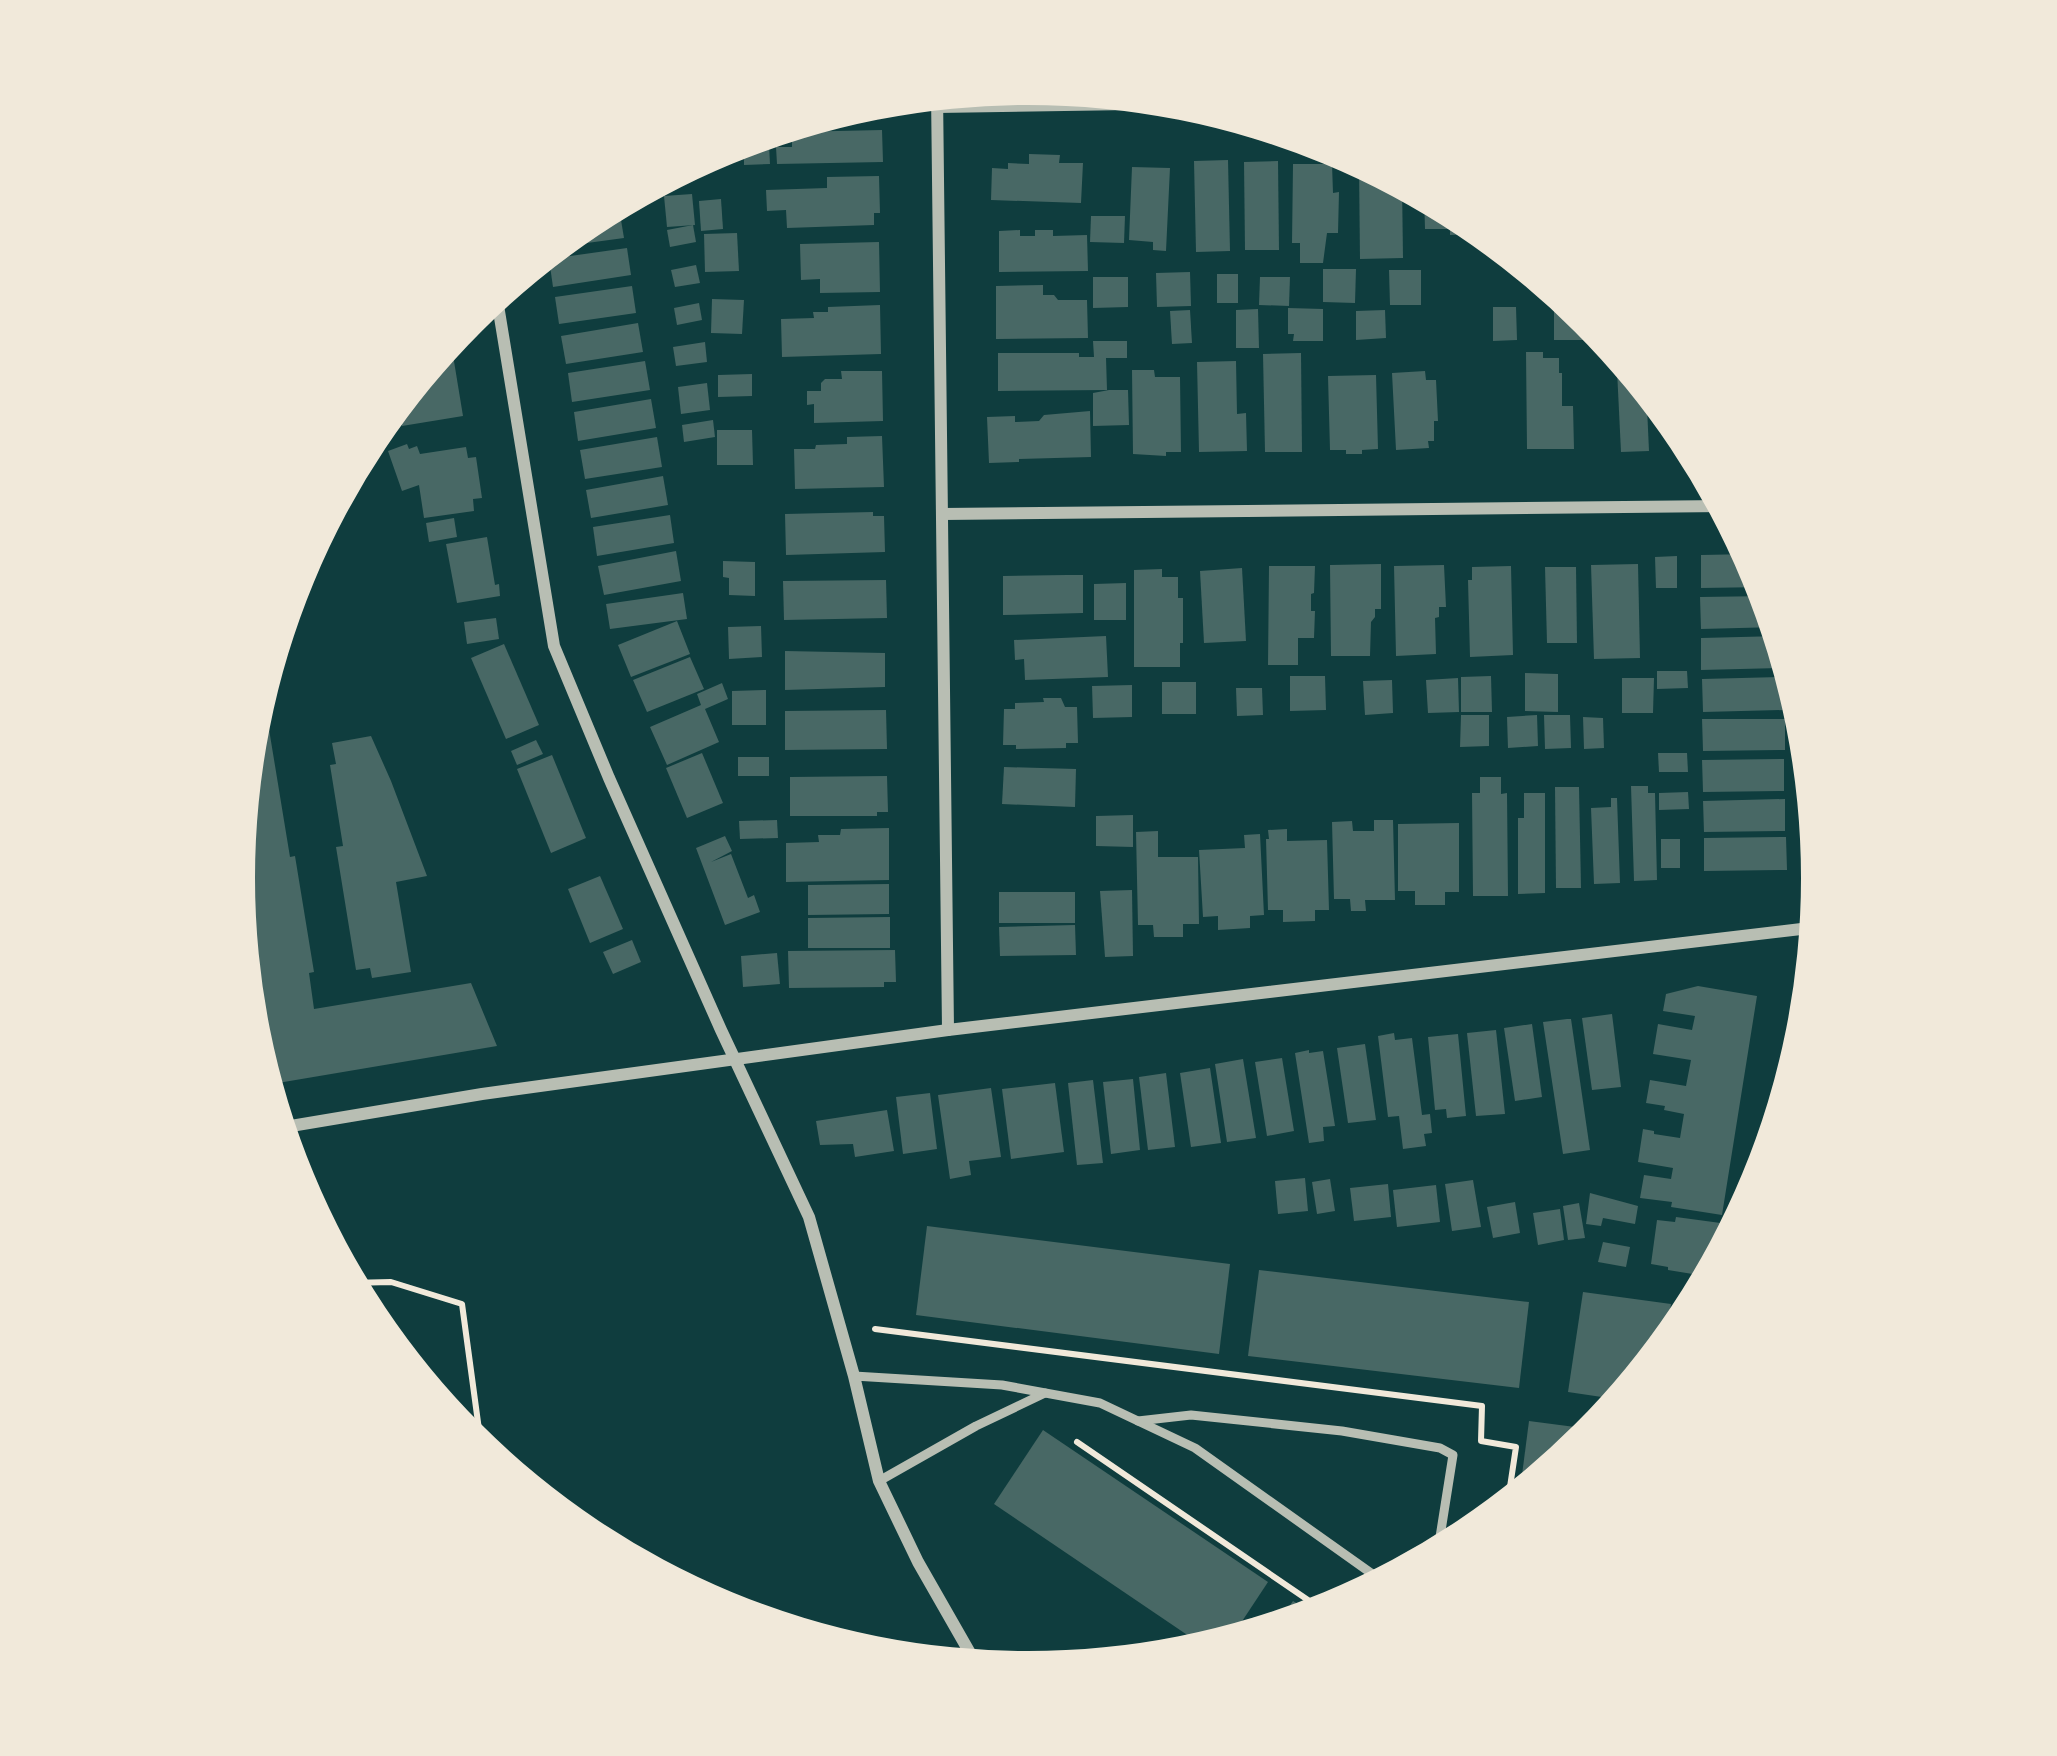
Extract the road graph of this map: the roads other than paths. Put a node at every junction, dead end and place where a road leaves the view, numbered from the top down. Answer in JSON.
{"nodes":[{"id":1,"x":937,"y":111,"type":"edge"},
{"id":2,"x":500,"y":315,"type":"edge"},
{"id":3,"x":1706,"y":506,"type":"edge"},
{"id":4,"x":942,"y":514,"type":"junction"},
{"id":5,"x":1800,"y":929,"type":"edge"},
{"id":6,"x":948,"y":1030,"type":"junction"},
{"id":7,"x":735,"y":1060,"type":"junction"},
{"id":8,"x":297,"y":1125,"type":"edge"},
{"id":9,"x":854,"y":1376,"type":"junction"},
{"id":10,"x":1045,"y":1393,"type":"junction"},
{"id":11,"x":1138,"y":1420,"type":"junction"},
{"id":12,"x":879,"y":1481,"type":"junction"},
{"id":13,"x":1441,"y":1531,"type":"edge"},
{"id":14,"x":1369,"y":1572,"type":"edge"},
{"id":15,"x":967,"y":1648,"type":"edge"}],
"edges":[{"from":1,"to":4,"type":"street"},
{"from":2,"to":7,"type":"street"},
{"from":3,"to":4,"type":"street"},
{"from":4,"to":6,"type":"street"},
{"from":5,"to":6,"type":"street"},
{"from":6,"to":7,"type":"street"},
{"from":7,"to":8,"type":"street"},
{"from":7,"to":9,"type":"street"},
{"from":9,"to":10,"type":"lane"},
{"from":9,"to":12,"type":"street"},
{"from":10,"to":11,"type":"lane"},
{"from":10,"to":12,"type":"lane"},
{"from":11,"to":13,"type":"lane"},
{"from":11,"to":14,"type":"lane"},
{"from":12,"to":15,"type":"street"}]}
